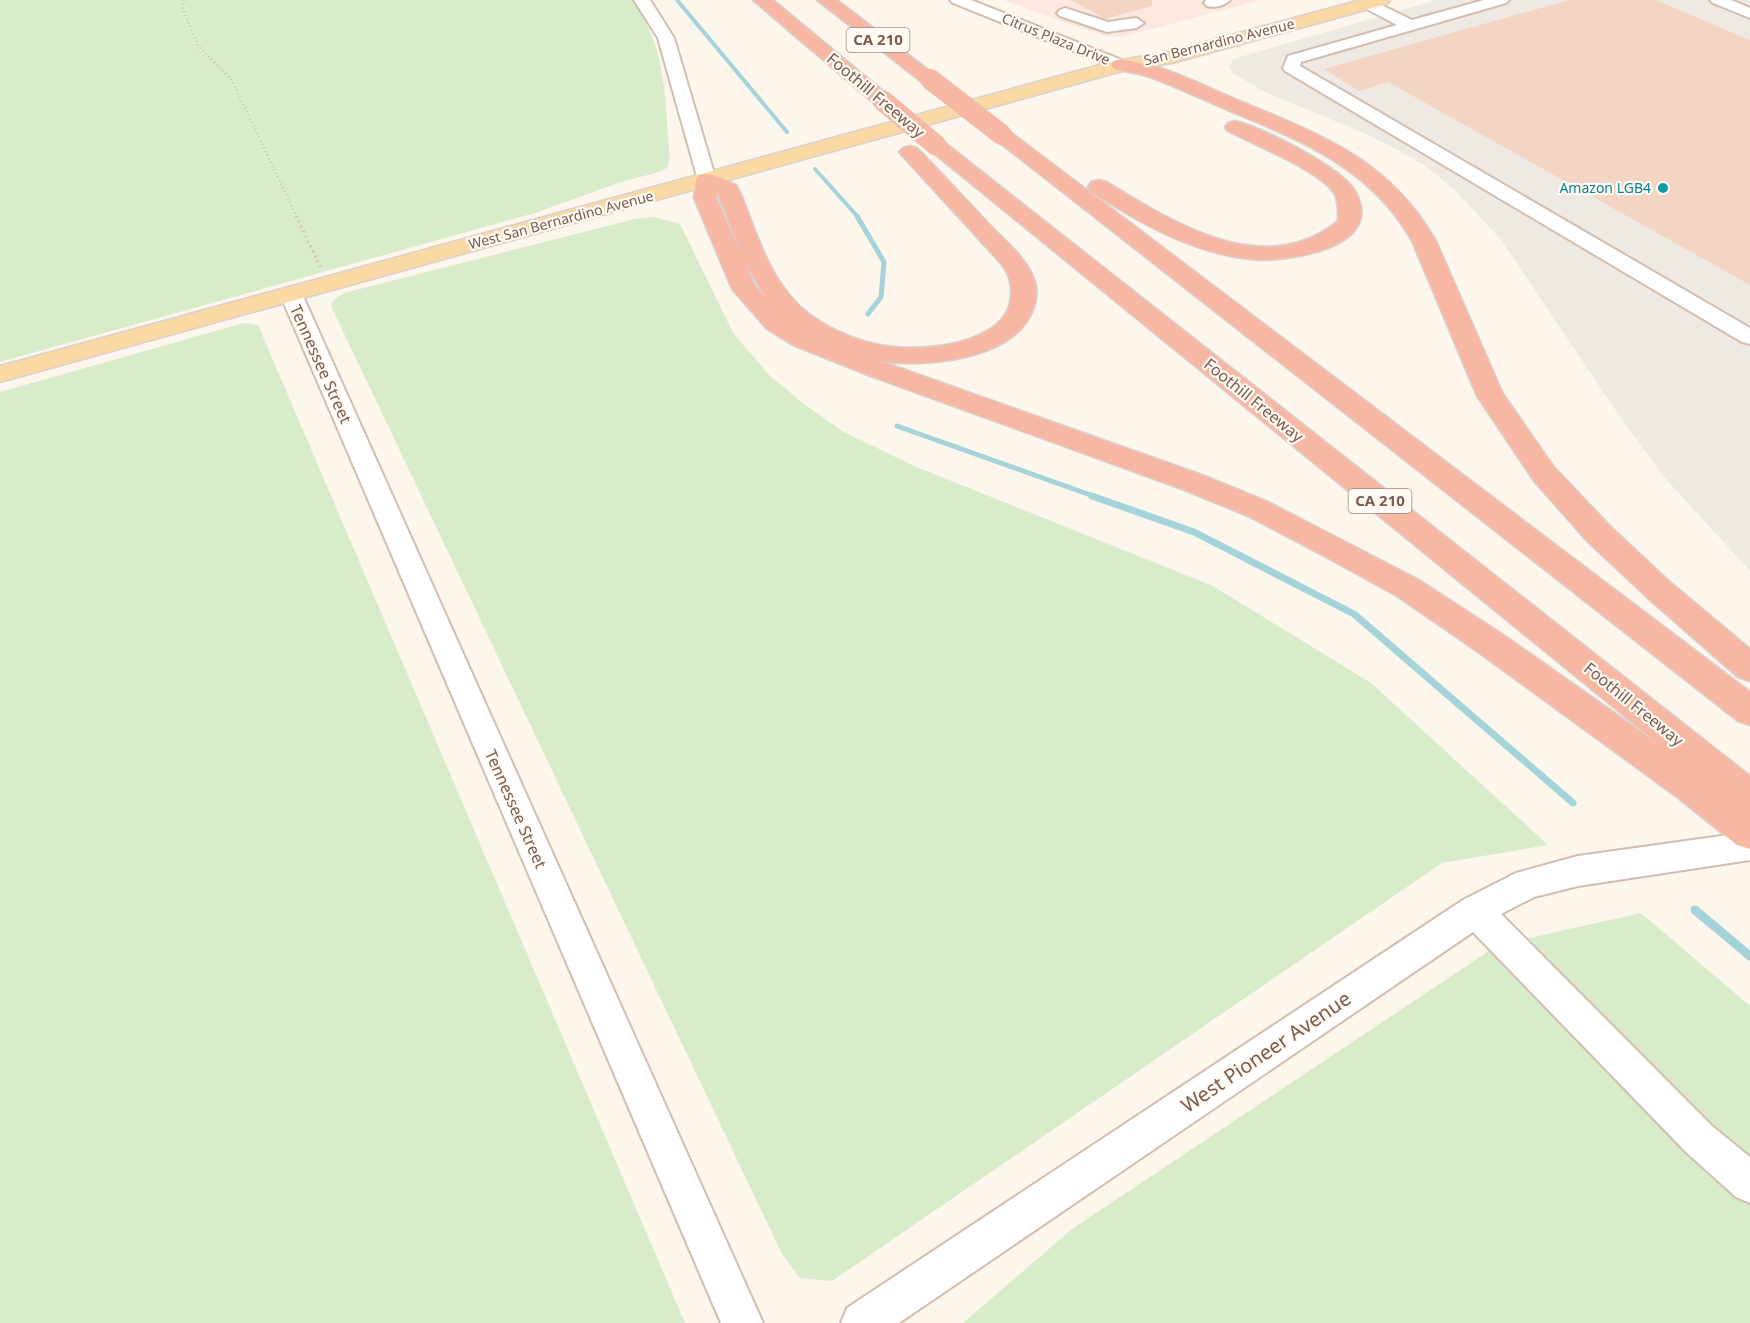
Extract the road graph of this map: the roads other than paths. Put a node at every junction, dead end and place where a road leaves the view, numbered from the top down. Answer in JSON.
{"nodes":[{"id":1,"x":642,"y":0,"type":"edge"},
{"id":2,"x":762,"y":0,"type":"edge"},
{"id":3,"x":826,"y":0,"type":"edge"},
{"id":4,"x":958,"y":0,"type":"edge"},
{"id":5,"x":1321,"y":0,"type":"edge"},
{"id":6,"x":1501,"y":0,"type":"edge"},
{"id":7,"x":1718,"y":0,"type":"edge"},
{"id":8,"x":1374,"y":2,"type":"edge"},
{"id":9,"x":1065,"y":13,"type":"dead end"},
{"id":10,"x":1750,"y":13,"type":"edge"},
{"id":11,"x":1136,"y":23,"type":"dead end"},
{"id":12,"x":1411,"y":26,"type":"junction"},
{"id":13,"x":1121,"y":65,"type":"junction"},
{"id":14,"x":874,"y":103,"type":"junction"},
{"id":15,"x":1002,"y":135,"type":"junction"},
{"id":16,"x":707,"y":180,"type":"junction"},
{"id":17,"x":291,"y":294,"type":"junction"},
{"id":18,"x":1750,"y":337,"type":"edge"},
{"id":19,"x":0,"y":375,"type":"edge"},
{"id":20,"x":1750,"y":668,"type":"edge"},
{"id":21,"x":1750,"y":711,"type":"edge"},
{"id":22,"x":1743,"y":791,"type":"edge"},
{"id":23,"x":1750,"y":833,"type":"edge"},
{"id":24,"x":1750,"y":846,"type":"edge"},
{"id":25,"x":1475,"y":911,"type":"junction"},
{"id":26,"x":1750,"y":1183,"type":"edge"},
{"id":27,"x":742,"y":1323,"type":"edge"},
{"id":28,"x":861,"y":1323,"type":"edge"}],
"edges":[{"from":1,"to":16,"type":"street"},
{"from":2,"to":14,"type":"highway","name":"Foothill Freeway","number":"CA 210"},
{"from":3,"to":15,"type":"highway","number":"CA 210","bridge":true},
{"from":4,"to":13,"type":"street","name":"Citrus Plaza Drive"},
{"from":5,"to":13,"type":"main road","name":"San Bernardino Avenue"},
{"from":6,"to":12,"type":"street"},
{"from":7,"to":10,"type":"street"},
{"from":8,"to":12,"type":"street"},
{"from":8,"to":13,"type":"main road","name":"San Bernardino Avenue"},
{"from":9,"to":11,"type":"street"},
{"from":12,"to":18,"type":"street"},
{"from":13,"to":15,"type":"highway"},
{"from":13,"to":16,"type":"main road","name":"West San Bernardino Avenue"},
{"from":13,"to":20,"type":"highway"},
{"from":14,"to":16,"type":"highway"},
{"from":14,"to":22,"type":"highway","name":"Foothill Freeway","number":"CA 210","bridge":true},
{"from":15,"to":21,"type":"highway","number":"CA 210"},
{"from":16,"to":17,"type":"main road","name":"West San Bernardino Avenue"},
{"from":16,"to":23,"type":"highway"},
{"from":17,"to":19,"type":"main road","name":"West San Bernardino Avenue"},
{"from":17,"to":27,"type":"street","name":"Tennessee Street"},
{"from":24,"to":25,"type":"street","name":"West Pioneer Avenue"},
{"from":25,"to":26,"type":"street"},
{"from":25,"to":28,"type":"street","name":"West Pioneer Avenue"}]}
